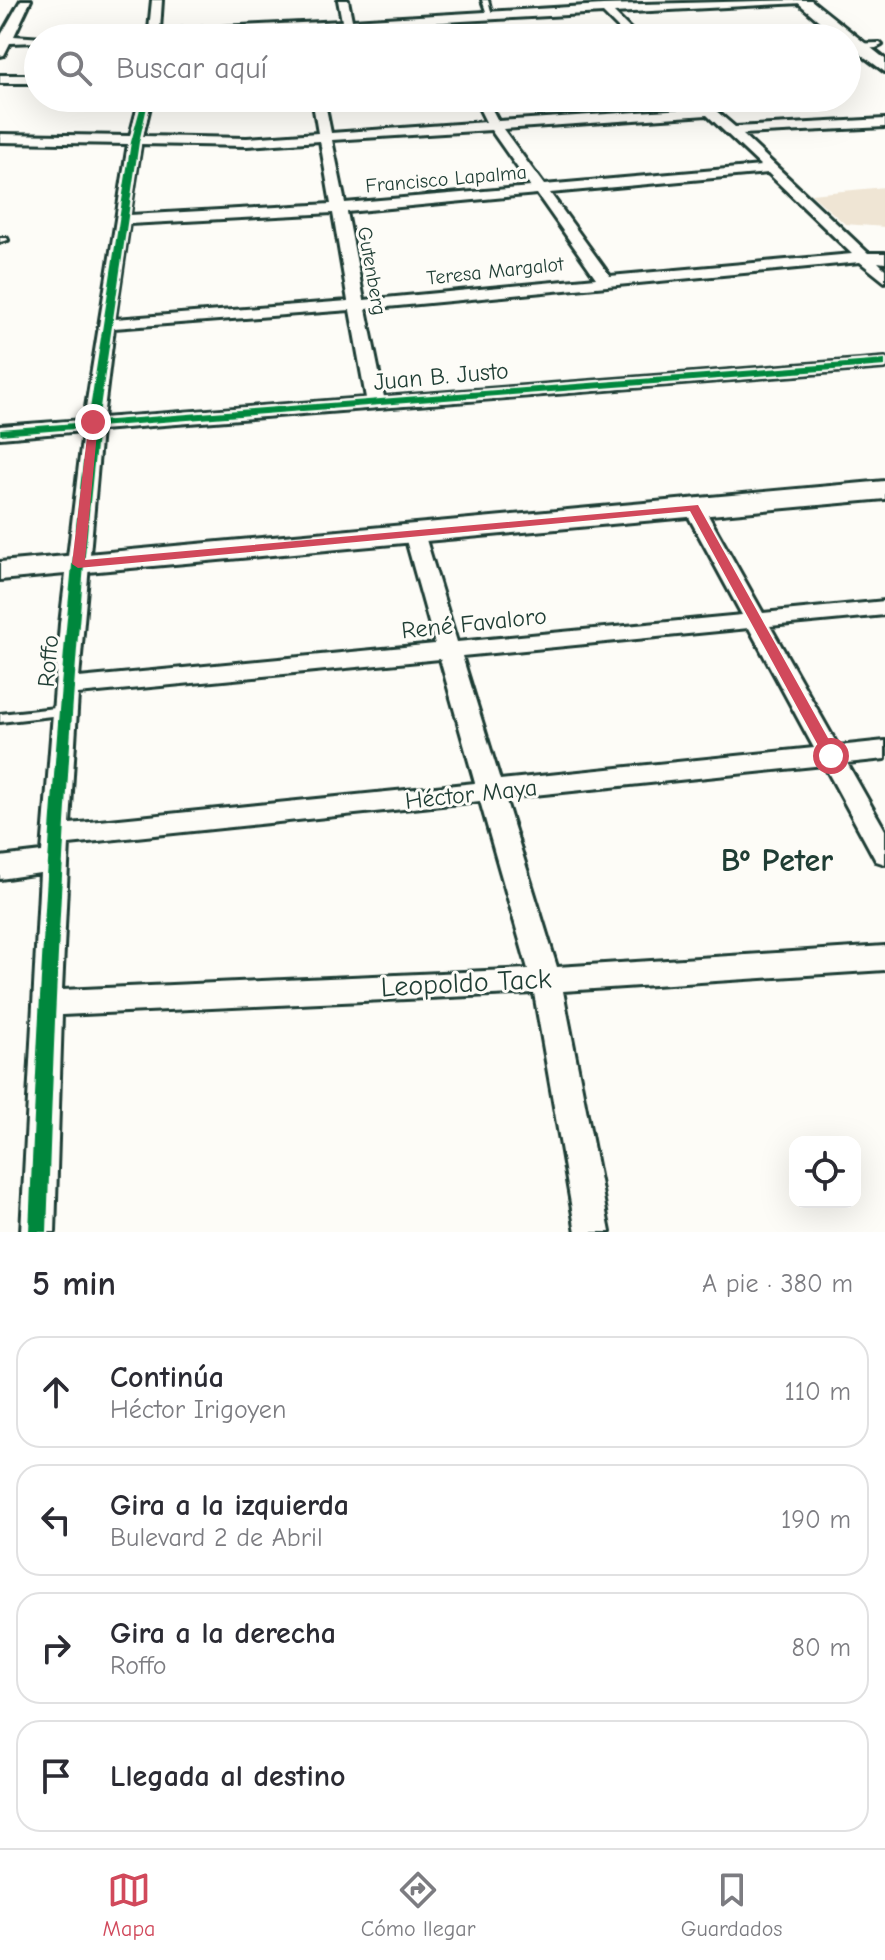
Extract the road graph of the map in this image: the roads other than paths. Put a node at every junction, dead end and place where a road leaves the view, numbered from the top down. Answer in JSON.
{"nodes":[{"id":1,"x":26,"y":0,"type":"edge"},
{"id":2,"x":157,"y":0,"type":"edge"},
{"id":3,"x":343,"y":0,"type":"edge"},
{"id":4,"x":485,"y":0,"type":"edge"},
{"id":5,"x":802,"y":0,"type":"edge"},
{"id":6,"x":818,"y":0,"type":"edge"},
{"id":7,"x":627,"y":3,"type":"edge"},
{"id":8,"x":603,"y":8,"type":"junction"},
{"id":9,"x":490,"y":14,"type":"junction"},
{"id":10,"x":445,"y":17,"type":"junction"},
{"id":11,"x":347,"y":21,"type":"junction"},
{"id":12,"x":155,"y":24,"type":"edge"},
{"id":13,"x":304,"y":24,"type":"edge"},
{"id":14,"x":448,"y":24,"type":"edge"},
{"id":15,"x":620,"y":24,"type":"edge"},
{"id":16,"x":835,"y":24,"type":"edge"},
{"id":17,"x":843,"y":24,"type":"edge"},
{"id":18,"x":24,"y":39,"type":"edge"},
{"id":19,"x":3,"y":40,"type":"edge"},
{"id":20,"x":870,"y":49,"type":"edge"},
{"id":21,"x":0,"y":53,"type":"edge"},
{"id":22,"x":885,"y":67,"type":"edge"},
{"id":23,"x":0,"y":79,"type":"edge"},
{"id":24,"x":24,"y":79,"type":"edge"},
{"id":25,"x":142,"y":112,"type":"edge"},
{"id":26,"x":320,"y":112,"type":"edge"},
{"id":27,"x":487,"y":112,"type":"edge"},
{"id":28,"x":696,"y":112,"type":"edge"},
{"id":29,"x":712,"y":112,"type":"edge"},
{"id":30,"x":885,"y":123,"type":"edge"},
{"id":31,"x":494,"y":125,"type":"junction"},
{"id":32,"x":731,"y":131,"type":"junction"},
{"id":33,"x":0,"y":138,"type":"edge"},
{"id":34,"x":325,"y":138,"type":"junction"},
{"id":35,"x":135,"y":142,"type":"junction"},
{"id":36,"x":772,"y":169,"type":"junction"},
{"id":37,"x":539,"y":191,"type":"junction"},
{"id":38,"x":340,"y":208,"type":"junction"},
{"id":39,"x":123,"y":220,"type":"junction"},
{"id":40,"x":864,"y":257,"type":"junction"},
{"id":41,"x":885,"y":258,"type":"edge"},
{"id":42,"x":885,"y":277,"type":"edge"},
{"id":43,"x":605,"y":280,"type":"junction"},
{"id":44,"x":358,"y":305,"type":"junction"},
{"id":45,"x":108,"y":324,"type":"junction"},
{"id":46,"x":885,"y":363,"type":"edge"},
{"id":47,"x":376,"y":404,"type":"junction"},
{"id":48,"x":93,"y":422,"type":"junction"},
{"id":49,"x":0,"y":432,"type":"edge"},
{"id":50,"x":885,"y":490,"type":"edge"},
{"id":51,"x":694,"y":508,"type":"junction"},
{"id":52,"x":414,"y":533,"type":"junction"},
{"id":53,"x":78,"y":564,"type":"junction"},
{"id":54,"x":0,"y":571,"type":"edge"},
{"id":55,"x":885,"y":608,"type":"edge"},
{"id":56,"x":756,"y":621,"type":"junction"},
{"id":57,"x":449,"y":652,"type":"junction"},
{"id":58,"x":67,"y":687,"type":"junction"},
{"id":59,"x":66,"y":710,"type":"junction"},
{"id":60,"x":0,"y":718,"type":"edge"},
{"id":61,"x":885,"y":750,"type":"edge"},
{"id":62,"x":831,"y":756,"type":"junction"},
{"id":63,"x":490,"y":792,"type":"junction"},
{"id":64,"x":57,"y":848,"type":"junction"},
{"id":65,"x":885,"y":854,"type":"edge"},
{"id":66,"x":0,"y":868,"type":"edge"},
{"id":67,"x":885,"y":958,"type":"edge"},
{"id":68,"x":546,"y":980,"type":"junction"},
{"id":69,"x":47,"y":1003,"type":"junction"},
{"id":70,"x":38,"y":1232,"type":"edge"},
{"id":71,"x":593,"y":1232,"type":"edge"}],
"edges":[{"from":1,"to":19,"type":"street"},
{"from":2,"to":12,"type":"street"},
{"from":3,"to":11,"type":"street"},
{"from":4,"to":9,"type":"lane"},
{"from":5,"to":7,"type":"street"},
{"from":5,"to":16,"type":"main road"},
{"from":6,"to":17,"type":"main road"},
{"from":7,"to":8,"type":"street"},
{"from":8,"to":9,"type":"street"},
{"from":8,"to":15,"type":"street"},
{"from":9,"to":10,"type":"street"},
{"from":10,"to":11,"type":"street"},
{"from":10,"to":14,"type":"street"},
{"from":11,"to":13,"type":"street"},
{"from":18,"to":19,"type":"street"},
{"from":19,"to":21,"type":"street"},
{"from":20,"to":22,"type":"main road"},
{"from":23,"to":24,"type":"street"},
{"from":25,"to":35,"type":"street","name":"Roffo"},
{"from":26,"to":34,"type":"street","name":"Gutenberg"},
{"from":27,"to":31,"type":"street"},
{"from":28,"to":31,"type":"street"},
{"from":29,"to":32,"type":"street"},
{"from":30,"to":32,"type":"street"},
{"from":31,"to":34,"type":"street"},
{"from":31,"to":37,"type":"street"},
{"from":32,"to":36,"type":"street"},
{"from":33,"to":35,"type":"street"},
{"from":34,"to":35,"type":"street"},
{"from":34,"to":38,"type":"street","name":"Gutenberg"},
{"from":35,"to":39,"type":"street","name":"Roffo"},
{"from":36,"to":37,"type":"street","name":"Francisco Lapalma"},
{"from":36,"to":40,"type":"street"},
{"from":37,"to":38,"type":"street","name":"Francisco Lapalma"},
{"from":37,"to":43,"type":"street"},
{"from":38,"to":39,"type":"street","name":"Francisco Lapalma"},
{"from":38,"to":44,"type":"street","name":"Gutenberg"},
{"from":39,"to":45,"type":"street","name":"Roffo"},
{"from":40,"to":41,"type":"street","name":"Teresa Margalot"},
{"from":40,"to":42,"type":"street"},
{"from":40,"to":43,"type":"street","name":"Teresa Margalot"},
{"from":43,"to":44,"type":"street","name":"Teresa Margalot"},
{"from":44,"to":45,"type":"street","name":"Teresa Margalot"},
{"from":44,"to":47,"type":"street","name":"Gutenberg"},
{"from":45,"to":48,"type":"street","name":"Roffo"},
{"from":46,"to":47,"type":"street","name":"Juan B. Justo"},
{"from":47,"to":48,"type":"street","name":"Juan B. Justo"},
{"from":48,"to":49,"type":"street","name":"Juan B. Justo"},
{"from":48,"to":53,"type":"street","name":"Roffo"},
{"from":50,"to":51,"type":"main road"},
{"from":51,"to":52,"type":"main road"},
{"from":51,"to":56,"type":"street"},
{"from":52,"to":53,"type":"main road"},
{"from":52,"to":57,"type":"street"},
{"from":53,"to":54,"type":"main road"},
{"from":53,"to":58,"type":"street","name":"Roffo"},
{"from":55,"to":56,"type":"street","name":"René Favaloro"},
{"from":56,"to":57,"type":"street","name":"René Favaloro"},
{"from":56,"to":62,"type":"street"},
{"from":57,"to":58,"type":"street","name":"René Favaloro"},
{"from":57,"to":63,"type":"street"},
{"from":58,"to":59,"type":"street","name":"Roffo"},
{"from":59,"to":60,"type":"lane"},
{"from":59,"to":64,"type":"street","name":"Roffo"},
{"from":61,"to":62,"type":"street","name":"Héctor Maya"},
{"from":62,"to":63,"type":"street","name":"Héctor Maya"},
{"from":62,"to":65,"type":"street"},
{"from":63,"to":64,"type":"street","name":"Héctor Maya"},
{"from":63,"to":68,"type":"street"},
{"from":64,"to":66,"type":"street","name":"Héctor Maya"},
{"from":64,"to":69,"type":"street","name":"Roffo"},
{"from":67,"to":68,"type":"street","name":"Leopoldo Tack"},
{"from":68,"to":69,"type":"street","name":"Leopoldo Tack"},
{"from":68,"to":71,"type":"street"},
{"from":69,"to":70,"type":"street","name":"Roffo"}]}
